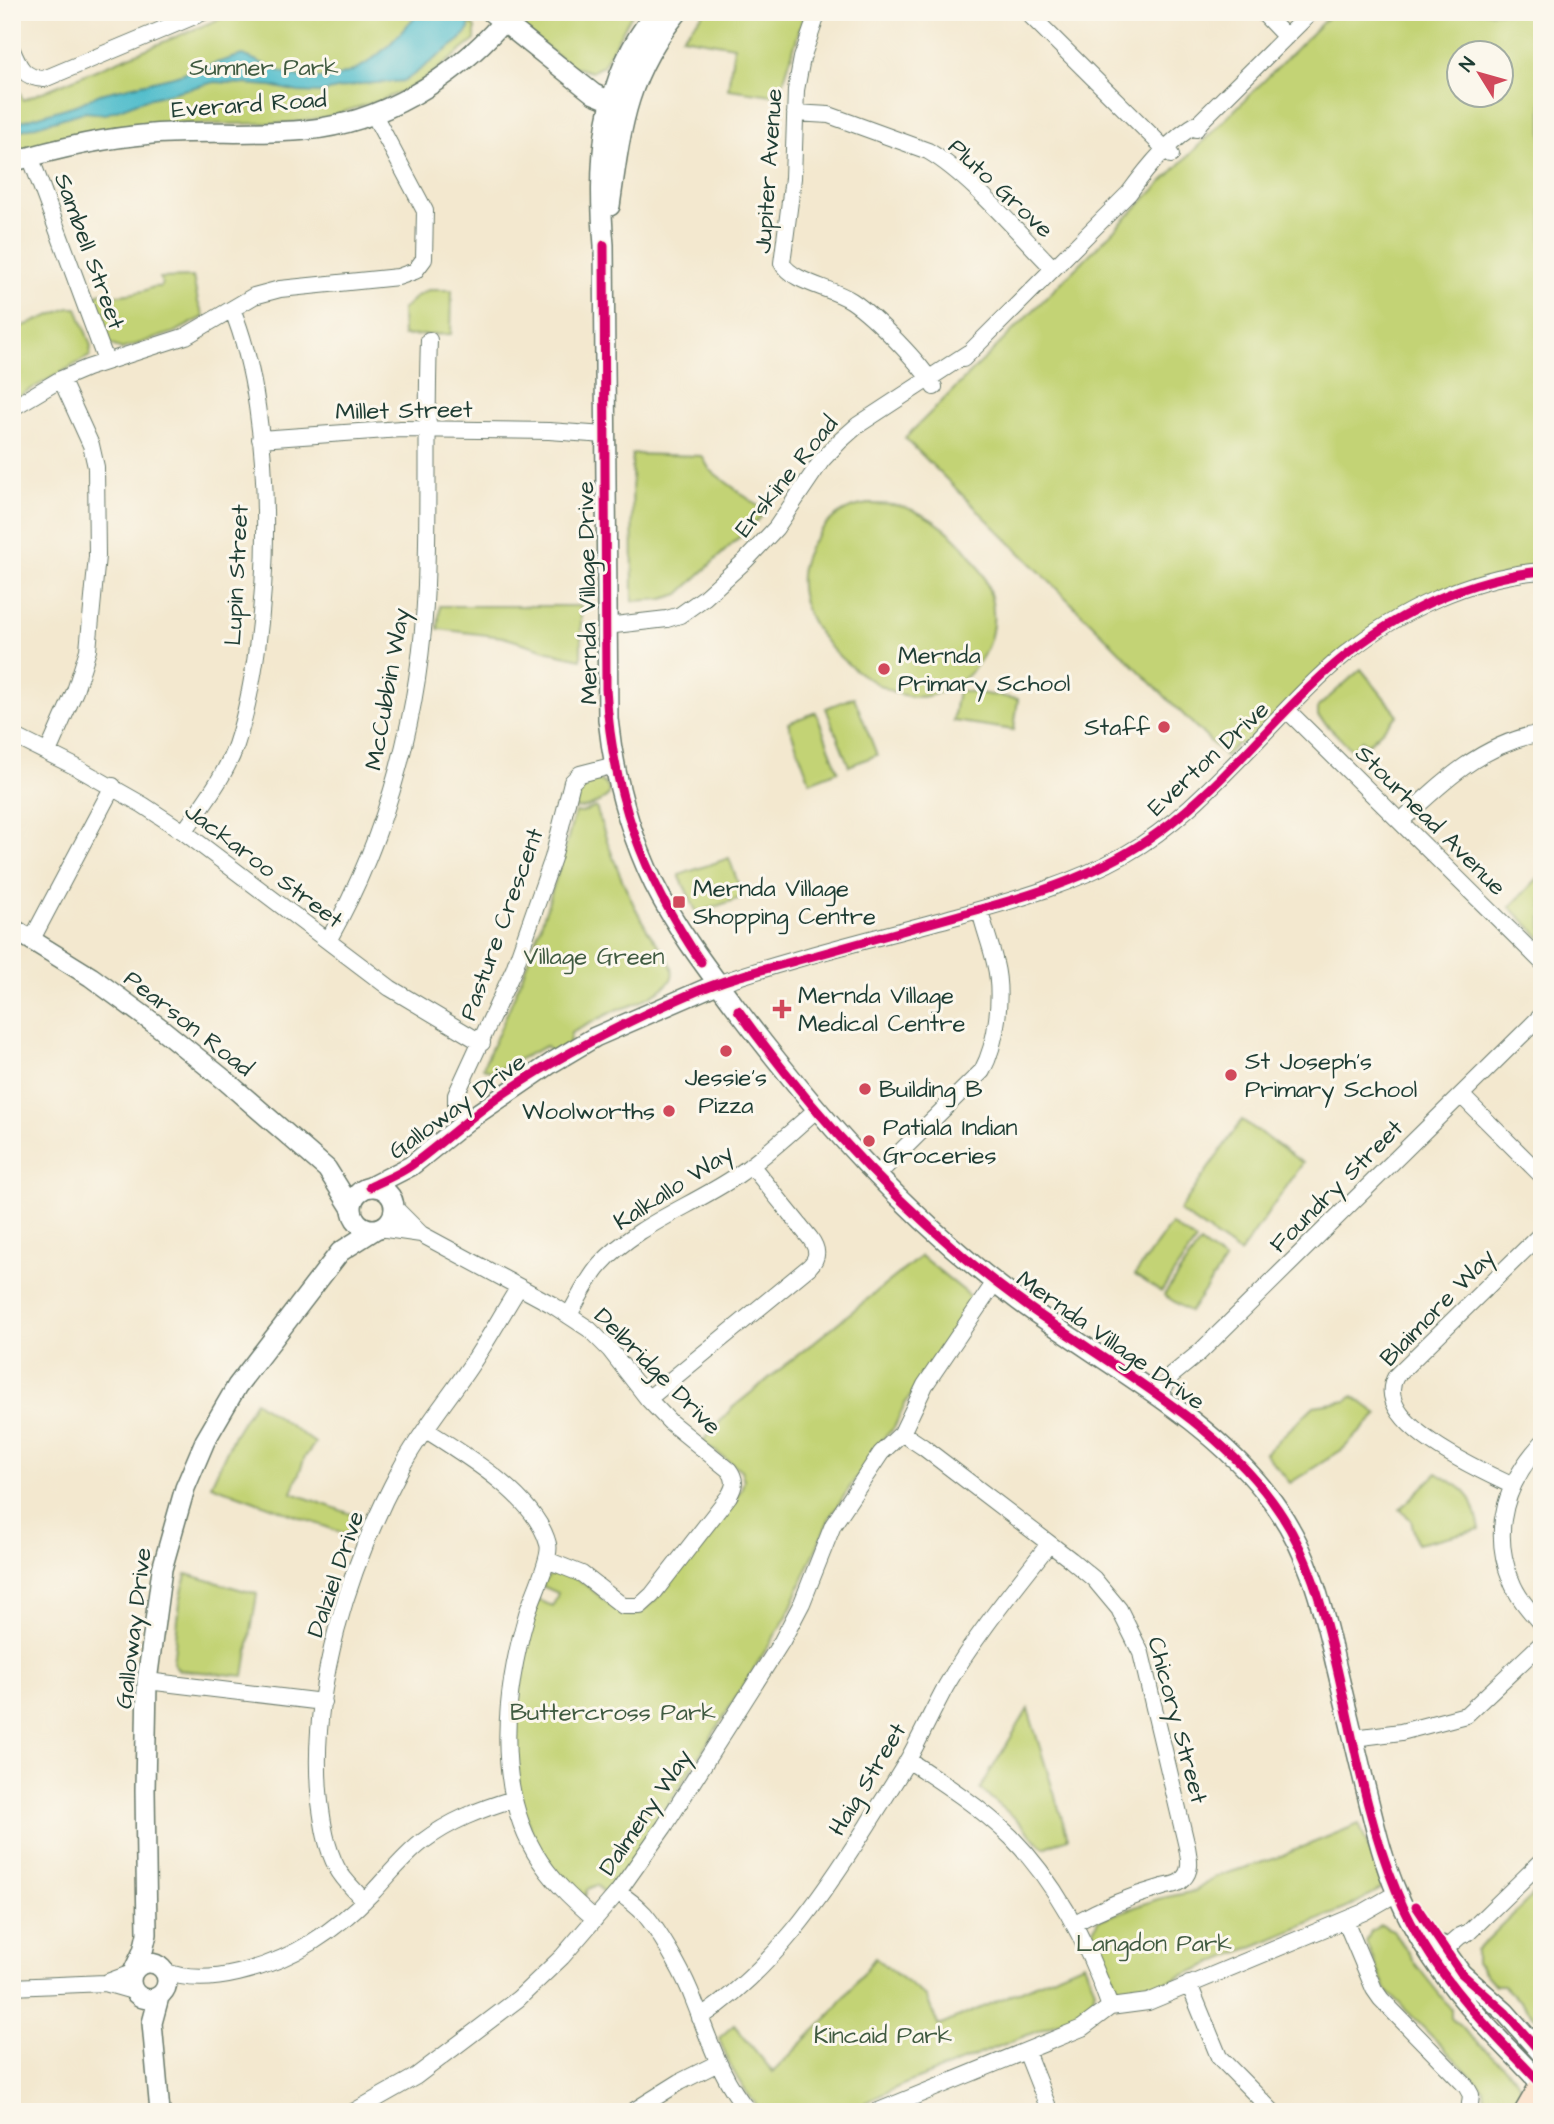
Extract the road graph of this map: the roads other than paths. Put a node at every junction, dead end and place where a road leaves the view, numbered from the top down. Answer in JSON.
{"nodes":[{"id":1,"x":204,"y":12,"type":"edge"},
{"id":2,"x":656,"y":12,"type":"edge"},
{"id":3,"x":678,"y":12,"type":"edge"},
{"id":4,"x":818,"y":12,"type":"edge"},
{"id":5,"x":1027,"y":12,"type":"edge"},
{"id":6,"x":1262,"y":12,"type":"edge"},
{"id":7,"x":1311,"y":12,"type":"edge"},
{"id":8,"x":497,"y":18,"type":"edge"},
{"id":9,"x":1286,"y":37,"type":"junction"},
{"id":10,"x":12,"y":50,"type":"edge"},
{"id":11,"x":618,"y":96,"type":"junction"},
{"id":12,"x":373,"y":113,"type":"junction"},
{"id":13,"x":795,"y":113,"type":"junction"},
{"id":14,"x":1169,"y":153,"type":"junction"},
{"id":15,"x":21,"y":159,"type":"edge"},
{"id":16,"x":1053,"y":268,"type":"junction"},
{"id":17,"x":232,"y":309,"type":"junction"},
{"id":18,"x":429,"y":340,"type":"dead end"},
{"id":19,"x":106,"y":361,"type":"junction"},
{"id":20,"x":61,"y":379,"type":"junction"},
{"id":21,"x":932,"y":383,"type":"junction"},
{"id":22,"x":12,"y":408,"type":"edge"},
{"id":23,"x":427,"y":430,"type":"junction"},
{"id":24,"x":605,"y":430,"type":"junction"},
{"id":25,"x":260,"y":439,"type":"junction"},
{"id":26,"x":1542,"y":571,"type":"edge"},
{"id":27,"x":606,"y":619,"type":"junction"},
{"id":28,"x":1287,"y":710,"type":"junction"},
{"id":29,"x":1542,"y":733,"type":"edge"},
{"id":30,"x":12,"y":735,"type":"edge"},
{"id":31,"x":48,"y":752,"type":"junction"},
{"id":32,"x":614,"y":765,"type":"junction"},
{"id":33,"x":113,"y":786,"type":"junction"},
{"id":34,"x":1401,"y":821,"type":"junction"},
{"id":35,"x":184,"y":832,"type":"junction"},
{"id":36,"x":980,"y":909,"type":"junction"},
{"id":37,"x":12,"y":928,"type":"edge"},
{"id":38,"x":32,"y":939,"type":"junction"},
{"id":39,"x":328,"y":941,"type":"junction"},
{"id":40,"x":1542,"y":962,"type":"edge"},
{"id":41,"x":717,"y":984,"type":"junction"},
{"id":42,"x":1542,"y":1015,"type":"edge"},
{"id":43,"x":482,"y":1043,"type":"junction"},
{"id":44,"x":1461,"y":1095,"type":"junction"},
{"id":45,"x":816,"y":1110,"type":"junction"},
{"id":46,"x":468,"y":1120,"type":"junction"},
{"id":47,"x":751,"y":1165,"type":"junction"},
{"id":48,"x":411,"y":1166,"type":"junction"},
{"id":49,"x":327,"y":1169,"type":"junction"},
{"id":50,"x":876,"y":1176,"type":"junction"},
{"id":51,"x":1542,"y":1176,"type":"edge"},
{"id":52,"x":368,"y":1187,"type":"junction"},
{"id":53,"x":394,"y":1206,"type":"junction"},
{"id":54,"x":352,"y":1210,"type":"junction"},
{"id":55,"x":377,"y":1229,"type":"junction"},
{"id":56,"x":1542,"y":1233,"type":"edge"},
{"id":57,"x":421,"y":1234,"type":"junction"},
{"id":58,"x":340,"y":1252,"type":"junction"},
{"id":59,"x":995,"y":1282,"type":"junction"},
{"id":60,"x":519,"y":1287,"type":"junction"},
{"id":61,"x":569,"y":1315,"type":"junction"},
{"id":62,"x":648,"y":1399,"type":"junction"},
{"id":63,"x":1161,"y":1399,"type":"junction"},
{"id":64,"x":426,"y":1430,"type":"junction"},
{"id":65,"x":902,"y":1433,"type":"junction"},
{"id":66,"x":1542,"y":1443,"type":"edge"},
{"id":67,"x":1511,"y":1486,"type":"junction"},
{"id":68,"x":1049,"y":1544,"type":"junction"},
{"id":69,"x":547,"y":1560,"type":"junction"},
{"id":70,"x":1542,"y":1625,"type":"edge"},
{"id":71,"x":1542,"y":1643,"type":"edge"},
{"id":72,"x":148,"y":1681,"type":"junction"},
{"id":73,"x":323,"y":1702,"type":"junction"},
{"id":74,"x":1355,"y":1743,"type":"junction"},
{"id":75,"x":908,"y":1760,"type":"junction"},
{"id":76,"x":514,"y":1799,"type":"junction"},
{"id":77,"x":1542,"y":1861,"type":"edge"},
{"id":78,"x":618,"y":1892,"type":"junction"},
{"id":79,"x":1402,"y":1896,"type":"junction"},
{"id":80,"x":365,"y":1900,"type":"junction"},
{"id":81,"x":595,"y":1919,"type":"junction"},
{"id":82,"x":1345,"y":1920,"type":"junction"},
{"id":83,"x":1075,"y":1923,"type":"junction"},
{"id":84,"x":147,"y":1934,"type":"junction"},
{"id":85,"x":1444,"y":1957,"type":"junction"},
{"id":86,"x":162,"y":1968,"type":"junction"},
{"id":87,"x":190,"y":1979,"type":"junction"},
{"id":88,"x":134,"y":1983,"type":"junction"},
{"id":89,"x":1189,"y":1984,"type":"junction"},
{"id":90,"x":12,"y":1987,"type":"edge"},
{"id":91,"x":160,"y":1996,"type":"junction"},
{"id":92,"x":1111,"y":2007,"type":"junction"},
{"id":93,"x":700,"y":2018,"type":"junction"},
{"id":94,"x":152,"y":2023,"type":"junction"},
{"id":95,"x":1026,"y":2051,"type":"junction"},
{"id":96,"x":1542,"y":2054,"type":"edge"},
{"id":97,"x":718,"y":2063,"type":"junction"},
{"id":98,"x":1541,"y":2086,"type":"edge"},
{"id":99,"x":160,"y":2112,"type":"edge"},
{"id":100,"x":353,"y":2112,"type":"edge"},
{"id":101,"x":632,"y":2112,"type":"edge"},
{"id":102,"x":749,"y":2112,"type":"edge"},
{"id":103,"x":876,"y":2112,"type":"edge"},
{"id":104,"x":1050,"y":2112,"type":"edge"},
{"id":105,"x":1273,"y":2112,"type":"edge"},
{"id":106,"x":1469,"y":2112,"type":"edge"},
{"id":107,"x":1525,"y":2112,"type":"edge"}],
"edges":[{"from":1,"to":10,"type":"street"},
{"from":2,"to":11,"type":"street","name":"Mernda Village Drive"},
{"from":3,"to":11,"type":"street","name":"Mernda Village Drive"},
{"from":4,"to":13,"type":"street","name":"Jupiter Avenue"},
{"from":5,"to":14,"type":"street"},
{"from":6,"to":9,"type":"street"},
{"from":7,"to":9,"type":"street","name":"Erskine Road"},
{"from":8,"to":11,"type":"street"},
{"from":8,"to":12,"type":"street","name":"Everard Road"},
{"from":9,"to":14,"type":"street","name":"Erskine Road"},
{"from":11,"to":24,"type":"street","name":"Mernda Village Drive"},
{"from":12,"to":15,"type":"street","name":"Everard Road"},
{"from":12,"to":17,"type":"street"},
{"from":13,"to":16,"type":"street","name":"Pluto Grove"},
{"from":13,"to":21,"type":"street","name":"Jupiter Avenue"},
{"from":14,"to":16,"type":"street","name":"Erskine Road"},
{"from":15,"to":19,"type":"street","name":"Sambell Street"},
{"from":16,"to":21,"type":"street","name":"Erskine Road"},
{"from":17,"to":19,"type":"street"},
{"from":17,"to":25,"type":"street","name":"Lupin Street"},
{"from":18,"to":23,"type":"street","name":"McCubbin Way"},
{"from":19,"to":20,"type":"street"},
{"from":20,"to":22,"type":"street"},
{"from":20,"to":31,"type":"street"},
{"from":21,"to":27,"type":"street","name":"Erskine Road"},
{"from":23,"to":24,"type":"street","name":"Millet Street"},
{"from":23,"to":25,"type":"street","name":"Millet Street"},
{"from":23,"to":39,"type":"street","name":"McCubbin Way"},
{"from":24,"to":27,"type":"street","name":"Mernda Village Drive"},
{"from":25,"to":35,"type":"street","name":"Lupin Street"},
{"from":26,"to":28,"type":"street","name":"Everton Drive"},
{"from":27,"to":32,"type":"street","name":"Mernda Village Drive"},
{"from":28,"to":34,"type":"street","name":"Stourhead Avenue"},
{"from":28,"to":36,"type":"street","name":"Everton Drive"},
{"from":29,"to":34,"type":"street"},
{"from":30,"to":31,"type":"street","name":"Jackaroo Street"},
{"from":31,"to":33,"type":"street","name":"Jackaroo Street"},
{"from":32,"to":41,"type":"street","name":"Mernda Village Drive"},
{"from":32,"to":43,"type":"street","name":"Pasture Crescent"},
{"from":33,"to":35,"type":"street","name":"Jackaroo Street"},
{"from":33,"to":38,"type":"street"},
{"from":34,"to":40,"type":"street","name":"Stourhead Avenue"},
{"from":35,"to":39,"type":"street","name":"Jackaroo Street"},
{"from":36,"to":41,"type":"street","name":"Everton Drive"},
{"from":36,"to":50,"type":"street"},
{"from":37,"to":38,"type":"street","name":"Pearson Road"},
{"from":38,"to":49,"type":"street","name":"Pearson Road"},
{"from":39,"to":43,"type":"street","name":"Jackaroo Street"},
{"from":41,"to":45,"type":"street","name":"Mernda Village Drive"},
{"from":41,"to":46,"type":"street","name":"Galloway Drive"},
{"from":42,"to":44,"type":"street","name":"Foundry Street"},
{"from":43,"to":46,"type":"street","name":"Pasture Crescent"},
{"from":44,"to":51,"type":"street"},
{"from":44,"to":63,"type":"street","name":"Foundry Street"},
{"from":45,"to":47,"type":"street","name":"Kalkallo Way"},
{"from":45,"to":50,"type":"street","name":"Mernda Village Drive"},
{"from":46,"to":48,"type":"street","name":"Galloway Drive"},
{"from":47,"to":61,"type":"street","name":"Kalkallo Way"},
{"from":47,"to":62,"type":"street"},
{"from":48,"to":52,"type":"street","name":"Galloway Drive"},
{"from":48,"to":53,"type":"street","name":"Galloway Drive"},
{"from":49,"to":52,"type":"street","name":"Pearson Road"},
{"from":49,"to":54,"type":"street","name":"Pearson Road"},
{"from":50,"to":59,"type":"street","name":"Mernda Village Drive"},
{"from":52,"to":53,"type":"street"},
{"from":52,"to":54,"type":"street"},
{"from":53,"to":55,"type":"street"},
{"from":53,"to":57,"type":"street","name":"Delbridge Drive"},
{"from":54,"to":55,"type":"street"},
{"from":54,"to":58,"type":"street","name":"Galloway Drive"},
{"from":55,"to":57,"type":"street","name":"Delbridge Drive"},
{"from":55,"to":58,"type":"street","name":"Galloway Drive"},
{"from":56,"to":67,"type":"street","name":"Blaimore Way"},
{"from":57,"to":60,"type":"street","name":"Delbridge Drive"},
{"from":58,"to":72,"type":"street","name":"Galloway Drive"},
{"from":59,"to":63,"type":"street","name":"Mernda Village Drive"},
{"from":59,"to":65,"type":"street","name":"Dalmeny Way"},
{"from":60,"to":61,"type":"street","name":"Delbridge Drive"},
{"from":60,"to":64,"type":"street","name":"Dalziel Drive"},
{"from":61,"to":62,"type":"street","name":"Delbridge Drive"},
{"from":62,"to":69,"type":"street","name":"Delbridge Drive"},
{"from":63,"to":74,"type":"street","name":"Mernda Village Drive"},
{"from":64,"to":69,"type":"street"},
{"from":64,"to":73,"type":"street","name":"Dalziel Drive"},
{"from":65,"to":68,"type":"street","name":"Chicory Street"},
{"from":65,"to":78,"type":"street","name":"Dalmeny Way"},
{"from":66,"to":67,"type":"street"},
{"from":67,"to":70,"type":"street"},
{"from":68,"to":75,"type":"street","name":"Haig Street"},
{"from":68,"to":83,"type":"street","name":"Chicory Street"},
{"from":69,"to":76,"type":"street"},
{"from":71,"to":74,"type":"street"},
{"from":72,"to":73,"type":"street"},
{"from":72,"to":84,"type":"street","name":"Galloway Drive"},
{"from":73,"to":80,"type":"street","name":"Dalziel Drive"},
{"from":74,"to":79,"type":"street","name":"Mernda Village Drive"},
{"from":75,"to":83,"type":"street"},
{"from":75,"to":93,"type":"street","name":"Haig Street"},
{"from":76,"to":80,"type":"street"},
{"from":76,"to":81,"type":"street"},
{"from":77,"to":85,"type":"street"},
{"from":78,"to":81,"type":"street","name":"Dalmeny Way"},
{"from":78,"to":93,"type":"street"},
{"from":79,"to":82,"type":"street"},
{"from":79,"to":85,"type":"street","name":"Mernda Village Drive"},
{"from":80,"to":87,"type":"street"},
{"from":81,"to":100,"type":"street","name":"Dalmeny Way"},
{"from":82,"to":89,"type":"street"},
{"from":82,"to":106,"type":"street"},
{"from":83,"to":92,"type":"street"},
{"from":84,"to":86,"type":"street","name":"Galloway Drive"},
{"from":84,"to":88,"type":"street","name":"Galloway Drive"},
{"from":85,"to":96,"type":"street","name":"Mernda Village Drive"},
{"from":85,"to":98,"type":"street","name":"Mernda Village Drive"},
{"from":86,"to":87,"type":"street"},
{"from":86,"to":88,"type":"street"},
{"from":86,"to":91,"type":"street"},
{"from":87,"to":91,"type":"street"},
{"from":88,"to":90,"type":"street"},
{"from":88,"to":91,"type":"street"},
{"from":88,"to":94,"type":"street"},
{"from":89,"to":92,"type":"street"},
{"from":89,"to":105,"type":"street"},
{"from":91,"to":94,"type":"street"},
{"from":92,"to":95,"type":"street"},
{"from":93,"to":97,"type":"street"},
{"from":94,"to":99,"type":"street"},
{"from":95,"to":103,"type":"street"},
{"from":95,"to":104,"type":"street"},
{"from":97,"to":101,"type":"street"},
{"from":97,"to":102,"type":"street"},
{"from":98,"to":107,"type":"main road"}]}
